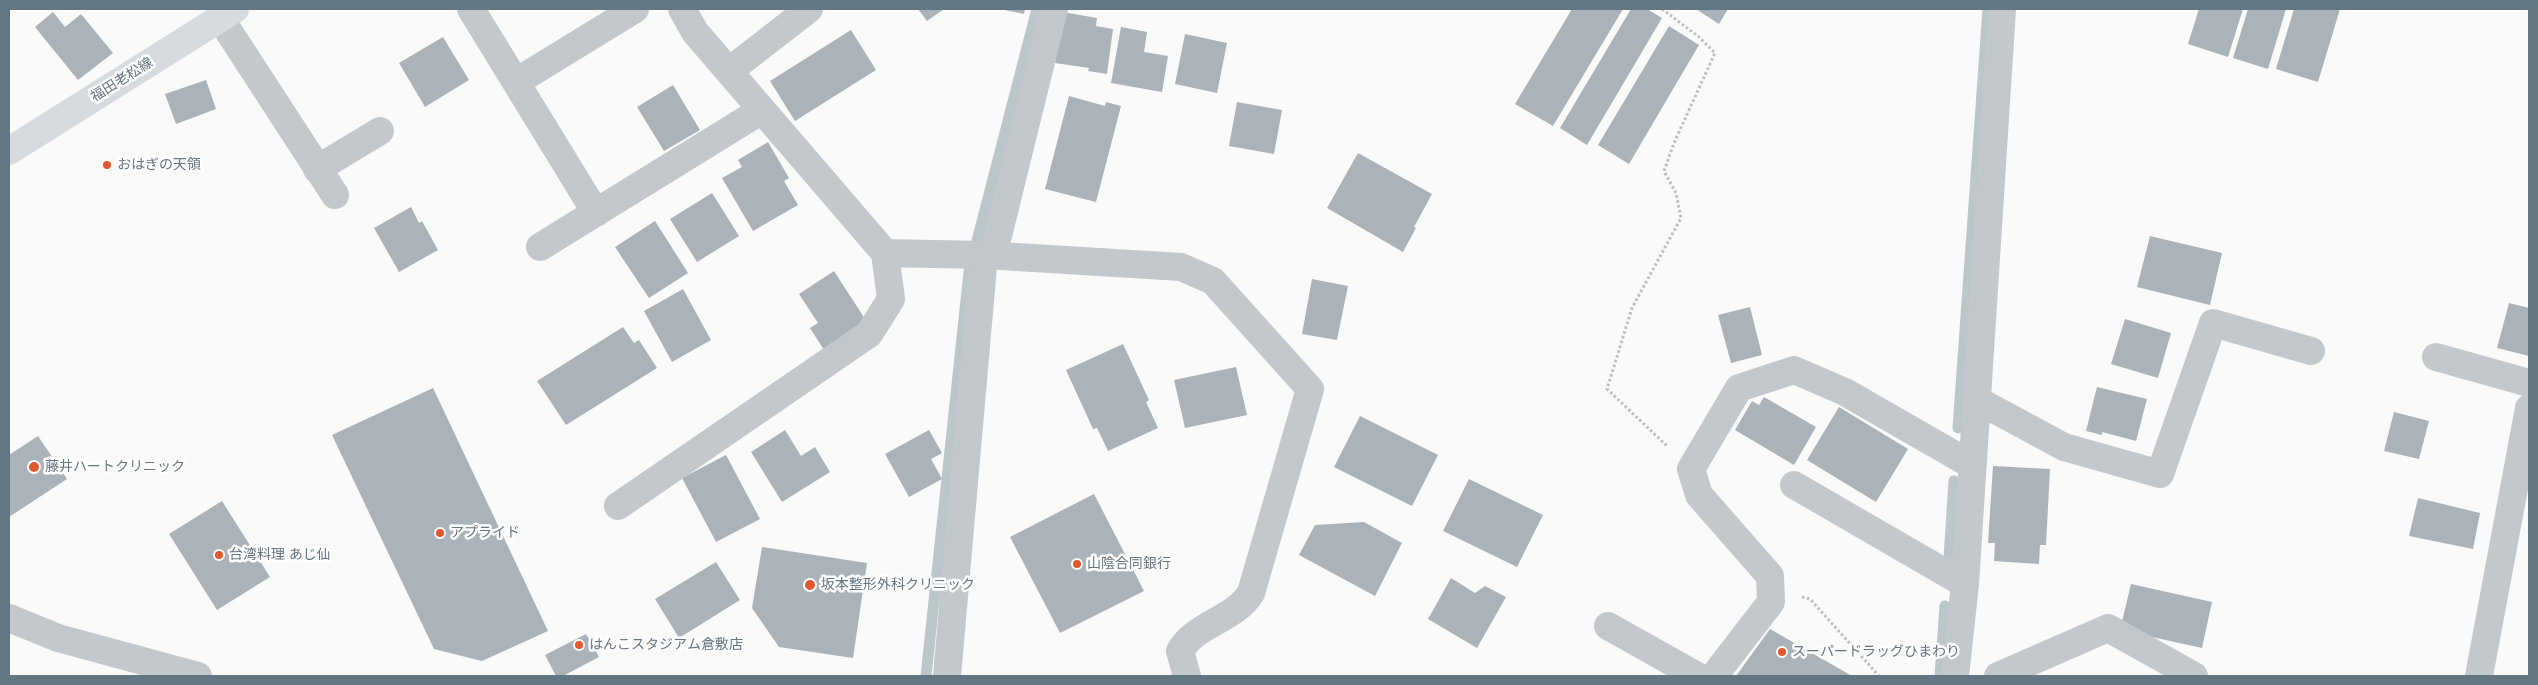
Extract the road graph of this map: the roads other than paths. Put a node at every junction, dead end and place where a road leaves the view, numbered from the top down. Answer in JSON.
{"nodes":[{"id":1,"x":471,"y":9,"type":"edge"},
{"id":2,"x":635,"y":9,"type":"edge"},
{"id":3,"x":682,"y":9,"type":"edge"},
{"id":4,"x":809,"y":9,"type":"edge"},
{"id":5,"x":1054,"y":9,"type":"edge"},
{"id":6,"x":2002,"y":9,"type":"edge"},
{"id":7,"x":228,"y":14,"type":"edge"},
{"id":8,"x":729,"y":71,"type":"junction"},
{"id":9,"x":516,"y":82,"type":"junction"},
{"id":10,"x":762,"y":110,"type":"junction"},
{"id":11,"x":380,"y":131,"type":"dead end"},
{"id":12,"x":9,"y":150,"type":"edge"},
{"id":13,"x":317,"y":169,"type":"junction"},
{"id":14,"x":335,"y":195,"type":"dead end"},
{"id":15,"x":596,"y":213,"type":"junction"},
{"id":16,"x":540,"y":247,"type":"dead end"},
{"id":17,"x":885,"y":253,"type":"junction"},
{"id":18,"x":980,"y":255,"type":"junction"},
{"id":19,"x":2311,"y":352,"type":"dead end"},
{"id":20,"x":2436,"y":358,"type":"dead end"},
{"id":21,"x":2529,"y":383,"type":"edge"},
{"id":22,"x":1977,"y":400,"type":"junction"},
{"id":23,"x":2529,"y":408,"type":"edge"},
{"id":24,"x":1972,"y":465,"type":"junction"},
{"id":25,"x":1794,"y":485,"type":"dead end"},
{"id":26,"x":618,"y":506,"type":"dead end"},
{"id":27,"x":1965,"y":584,"type":"junction"},
{"id":28,"x":9,"y":618,"type":"edge"},
{"id":29,"x":1608,"y":626,"type":"dead end"},
{"id":30,"x":198,"y":676,"type":"edge"},
{"id":31,"x":947,"y":676,"type":"edge"},
{"id":32,"x":1188,"y":676,"type":"edge"},
{"id":33,"x":1697,"y":676,"type":"edge"},
{"id":34,"x":1714,"y":676,"type":"edge"},
{"id":35,"x":1955,"y":676,"type":"edge"},
{"id":36,"x":1998,"y":676,"type":"edge"},
{"id":37,"x":2194,"y":676,"type":"edge"},
{"id":38,"x":2479,"y":676,"type":"edge"}],
"edges":[{"from":1,"to":9,"type":"street"},
{"from":2,"to":9,"type":"street"},
{"from":3,"to":8,"type":"street"},
{"from":4,"to":8,"type":"street"},
{"from":5,"to":18,"type":"street"},
{"from":6,"to":22,"type":"street"},
{"from":7,"to":12,"type":"main road","name":"福田老松線"},
{"from":7,"to":13,"type":"street"},
{"from":8,"to":10,"type":"street"},
{"from":9,"to":15,"type":"street"},
{"from":10,"to":15,"type":"street"},
{"from":10,"to":17,"type":"street"},
{"from":11,"to":13,"type":"street"},
{"from":13,"to":14,"type":"street"},
{"from":15,"to":16,"type":"street"},
{"from":17,"to":18,"type":"street"},
{"from":17,"to":26,"type":"street"},
{"from":18,"to":31,"type":"street"},
{"from":18,"to":32,"type":"street"},
{"from":19,"to":22,"type":"street"},
{"from":20,"to":21,"type":"street"},
{"from":22,"to":24,"type":"street"},
{"from":23,"to":38,"type":"street"},
{"from":24,"to":27,"type":"street"},
{"from":24,"to":34,"type":"street"},
{"from":25,"to":27,"type":"street"},
{"from":27,"to":35,"type":"street"},
{"from":28,"to":30,"type":"street"},
{"from":29,"to":33,"type":"street"},
{"from":36,"to":37,"type":"street"}]}
